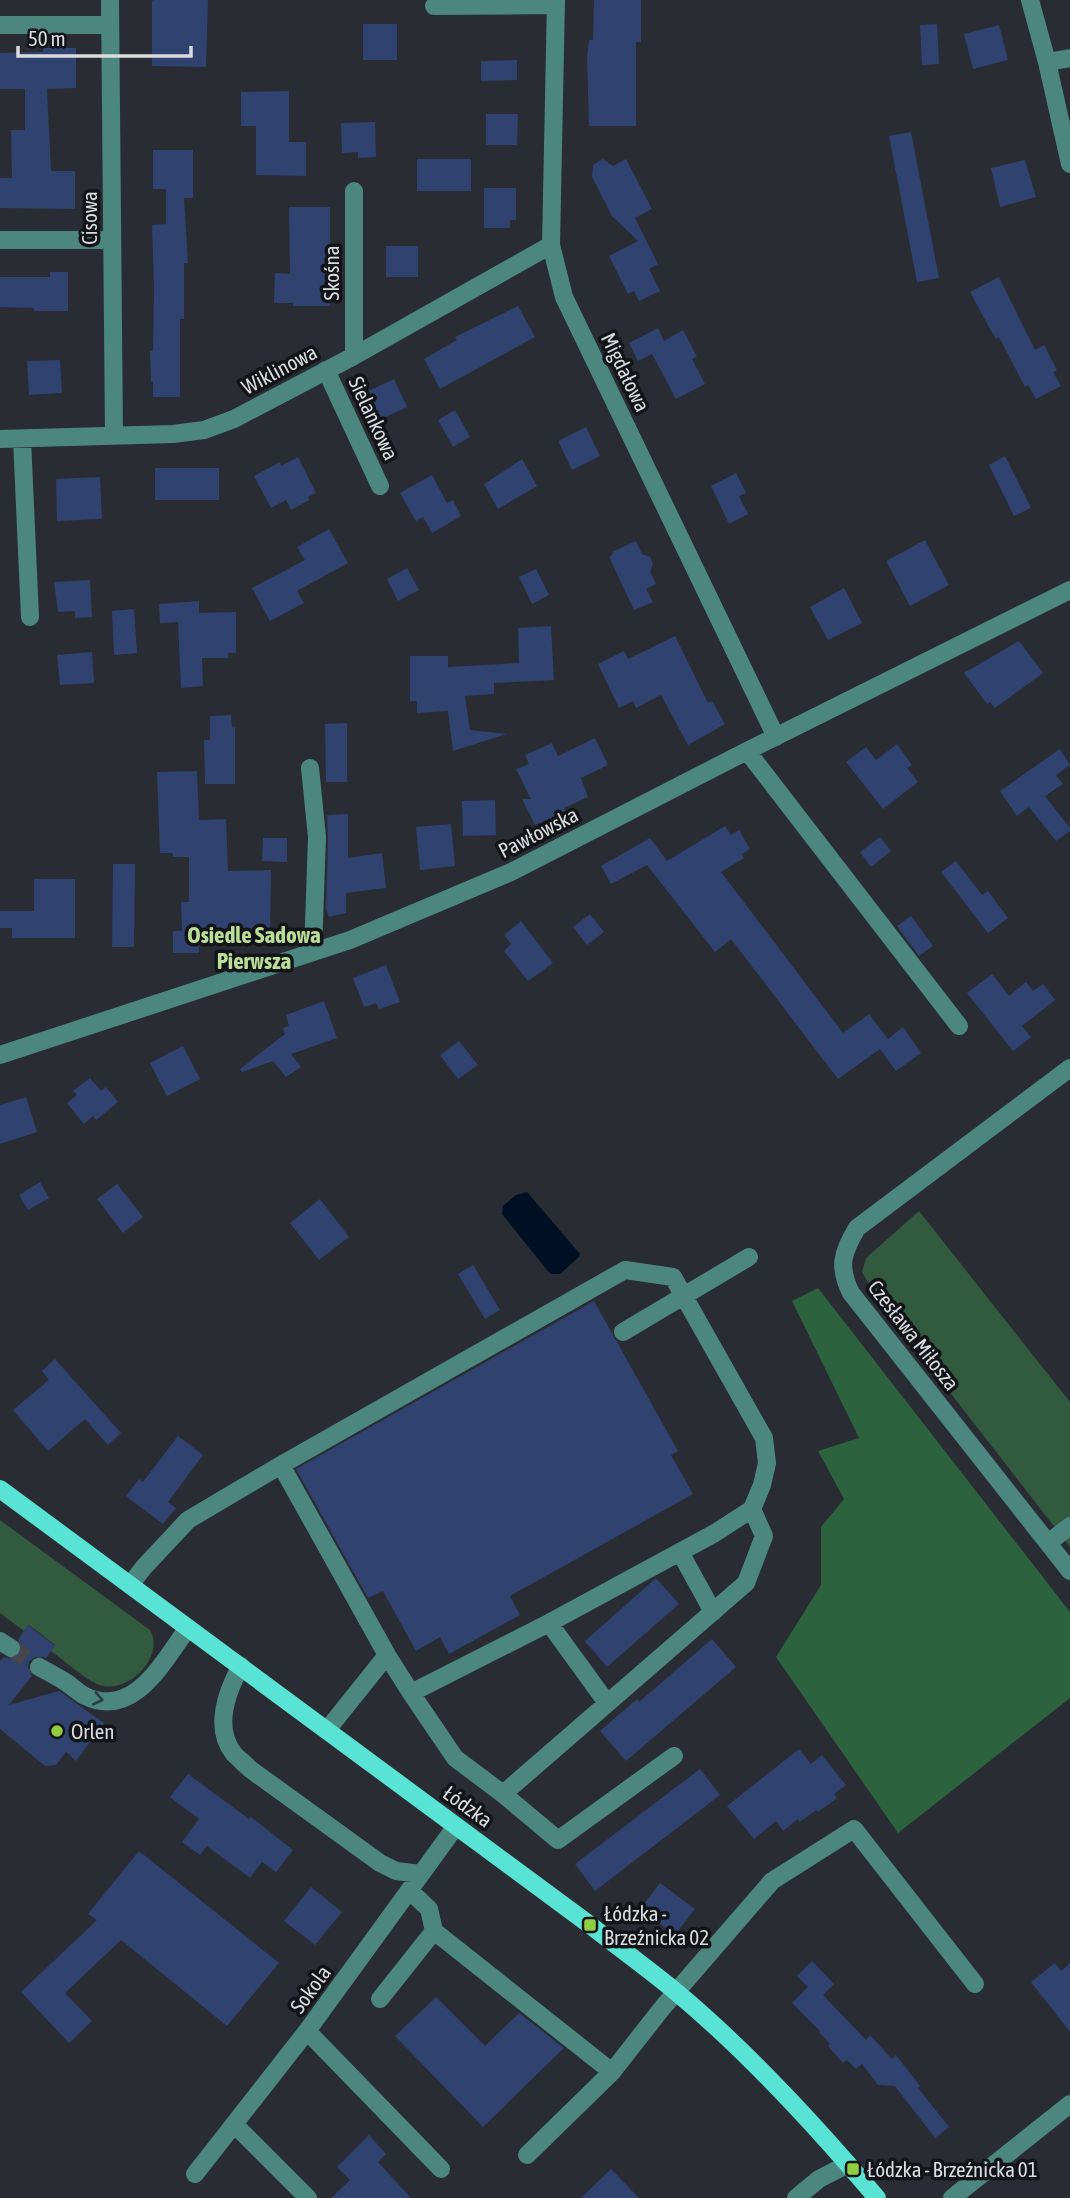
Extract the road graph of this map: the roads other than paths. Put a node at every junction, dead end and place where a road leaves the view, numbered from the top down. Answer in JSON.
{"nodes":[{"id":1,"x":110,"y":0,"type":"edge"},
{"id":2,"x":1030,"y":0,"type":"edge"},
{"id":3,"x":556,"y":2,"type":"edge"},
{"id":4,"x":434,"y":6,"type":"dead end"},
{"id":5,"x":0,"y":25,"type":"edge"},
{"id":6,"x":110,"y":25,"type":"junction"},
{"id":7,"x":1070,"y":58,"type":"edge"},
{"id":8,"x":1047,"y":62,"type":"junction"},
{"id":9,"x":1070,"y":164,"type":"edge"},
{"id":10,"x":354,"y":191,"type":"dead end"},
{"id":11,"x":0,"y":240,"type":"edge"},
{"id":12,"x":112,"y":240,"type":"junction"},
{"id":13,"x":551,"y":245,"type":"junction"},
{"id":14,"x":354,"y":356,"type":"junction"},
{"id":15,"x":326,"y":370,"type":"junction"},
{"id":16,"x":114,"y":435,"type":"junction"},
{"id":17,"x":0,"y":439,"type":"edge"},
{"id":18,"x":22,"y":439,"type":"junction"},
{"id":19,"x":380,"y":486,"type":"dead end"},
{"id":20,"x":1070,"y":590,"type":"edge"},
{"id":21,"x":30,"y":617,"type":"dead end"},
{"id":22,"x":776,"y":737,"type":"junction"},
{"id":23,"x":747,"y":751,"type":"junction"},
{"id":24,"x":310,"y":768,"type":"dead end"},
{"id":25,"x":313,"y":952,"type":"junction"},
{"id":26,"x":959,"y":1026,"type":"dead end"},
{"id":27,"x":0,"y":1055,"type":"edge"},
{"id":28,"x":1070,"y":1068,"type":"edge"},
{"id":29,"x":749,"y":1257,"type":"dead end"},
{"id":30,"x":684,"y":1296,"type":"junction"},
{"id":31,"x":623,"y":1332,"type":"dead end"},
{"id":32,"x":281,"y":1465,"type":"junction"},
{"id":33,"x":0,"y":1489,"type":"edge"},
{"id":34,"x":752,"y":1509,"type":"junction"},
{"id":35,"x":1070,"y":1526,"type":"edge"},
{"id":36,"x":1048,"y":1543,"type":"junction"},
{"id":37,"x":680,"y":1552,"type":"junction"},
{"id":38,"x":1070,"y":1572,"type":"edge"},
{"id":39,"x":130,"y":1585,"type":"junction"},
{"id":40,"x":713,"y":1612,"type":"junction"},
{"id":41,"x":549,"y":1622,"type":"junction"},
{"id":42,"x":188,"y":1628,"type":"junction"},
{"id":43,"x":387,"y":1655,"type":"junction"},
{"id":44,"x":241,"y":1666,"type":"junction"},
{"id":45,"x":39,"y":1667,"type":"tunnel mouth"},
{"id":46,"x":411,"y":1693,"type":"junction"},
{"id":47,"x":607,"y":1703,"type":"junction"},
{"id":48,"x":327,"y":1730,"type":"junction"},
{"id":49,"x":674,"y":1756,"type":"dead end"},
{"id":50,"x":503,"y":1794,"type":"junction"},
{"id":51,"x":456,"y":1826,"type":"junction"},
{"id":52,"x":421,"y":1874,"type":"junction"},
{"id":53,"x":410,"y":1891,"type":"junction"},
{"id":54,"x":434,"y":1931,"type":"junction"},
{"id":55,"x":975,"y":1984,"type":"dead end"},
{"id":56,"x":676,"y":1992,"type":"junction"},
{"id":57,"x":380,"y":1999,"type":"dead end"},
{"id":58,"x":307,"y":2031,"type":"junction"},
{"id":59,"x":612,"y":2072,"type":"junction"},
{"id":60,"x":1070,"y":2104,"type":"edge"},
{"id":61,"x":233,"y":2124,"type":"junction"},
{"id":62,"x":527,"y":2155,"type":"dead end"},
{"id":63,"x":848,"y":2164,"type":"junction"},
{"id":64,"x":440,"y":2169,"type":"dead end"},
{"id":65,"x":195,"y":2174,"type":"dead end"},
{"id":66,"x":308,"y":2198,"type":"edge"},
{"id":67,"x":796,"y":2198,"type":"edge"},
{"id":68,"x":877,"y":2198,"type":"edge"},
{"id":69,"x":952,"y":2198,"type":"edge"}],
"edges":[{"from":1,"to":6,"type":"street","name":"Cisowa"},
{"from":2,"to":8,"type":"street"},
{"from":3,"to":4,"type":"street"},
{"from":3,"to":13,"type":"street","name":"Migdałowa"},
{"from":5,"to":6,"type":"street"},
{"from":6,"to":12,"type":"street","name":"Cisowa"},
{"from":7,"to":8,"type":"street"},
{"from":8,"to":9,"type":"street"},
{"from":10,"to":14,"type":"street","name":"Skośna"},
{"from":11,"to":12,"type":"street"},
{"from":12,"to":16,"type":"street","name":"Cisowa"},
{"from":13,"to":14,"type":"street","name":"Wiklinowa"},
{"from":13,"to":22,"type":"street","name":"Migdałowa"},
{"from":14,"to":15,"type":"street","name":"Wiklinowa"},
{"from":15,"to":16,"type":"street","name":"Wiklinowa"},
{"from":15,"to":19,"type":"street","name":"Sielankowa"},
{"from":16,"to":18,"type":"street","name":"Wiklinowa"},
{"from":17,"to":18,"type":"street","name":"Wiklinowa"},
{"from":18,"to":21,"type":"street"},
{"from":20,"to":22,"type":"street","name":"Pawłowska"},
{"from":22,"to":23,"type":"street","name":"Pawłowska"},
{"from":23,"to":25,"type":"street","name":"Pawłowska"},
{"from":23,"to":26,"type":"street"},
{"from":24,"to":25,"type":"street"},
{"from":25,"to":27,"type":"street","name":"Pawłowska"},
{"from":28,"to":36,"type":"street","name":"Czesława Miłosza"},
{"from":29,"to":30,"type":"street"},
{"from":30,"to":31,"type":"street"},
{"from":30,"to":32,"type":"street"},
{"from":30,"to":34,"type":"street"},
{"from":32,"to":39,"type":"street"},
{"from":32,"to":43,"type":"street"},
{"from":33,"to":39,"type":"main road","name":"Łódzka"},
{"from":34,"to":37,"type":"street"},
{"from":34,"to":40,"type":"street"},
{"from":35,"to":36,"type":"street"},
{"from":36,"to":38,"type":"street","name":"Czesława Miłosza"},
{"from":37,"to":40,"type":"street"},
{"from":37,"to":41,"type":"street"},
{"from":39,"to":42,"type":"main road","name":"Łódzka"},
{"from":40,"to":47,"type":"street"},
{"from":41,"to":46,"type":"street"},
{"from":41,"to":47,"type":"street"},
{"from":42,"to":44,"type":"main road","name":"Łódzka"},
{"from":45,"to":42,"type":"street","one_way":true},
{"from":43,"to":46,"type":"street"},
{"from":43,"to":48,"type":"street"},
{"from":44,"to":48,"type":"main road","name":"Łódzka"},
{"from":44,"to":52,"type":"street"},
{"from":46,"to":50,"type":"street"},
{"from":47,"to":50,"type":"street"},
{"from":48,"to":51,"type":"main road","name":"Łódzka"},
{"from":49,"to":50,"type":"street"},
{"from":51,"to":52,"type":"street","name":"Sokola"},
{"from":51,"to":56,"type":"main road","name":"Łódzka"},
{"from":52,"to":53,"type":"street","name":"Sokola"},
{"from":53,"to":54,"type":"street"},
{"from":53,"to":58,"type":"street","name":"Sokola"},
{"from":54,"to":57,"type":"street"},
{"from":54,"to":59,"type":"street"},
{"from":55,"to":56,"type":"street"},
{"from":56,"to":59,"type":"street"},
{"from":56,"to":63,"type":"main road","name":"Łódzka"},
{"from":58,"to":61,"type":"street","name":"Sokola"},
{"from":58,"to":64,"type":"street"},
{"from":59,"to":62,"type":"street"},
{"from":60,"to":69,"type":"street"},
{"from":61,"to":65,"type":"street","name":"Sokola"},
{"from":61,"to":66,"type":"street"},
{"from":63,"to":67,"type":"street"},
{"from":63,"to":68,"type":"main road","name":"Łódzka"}]}
